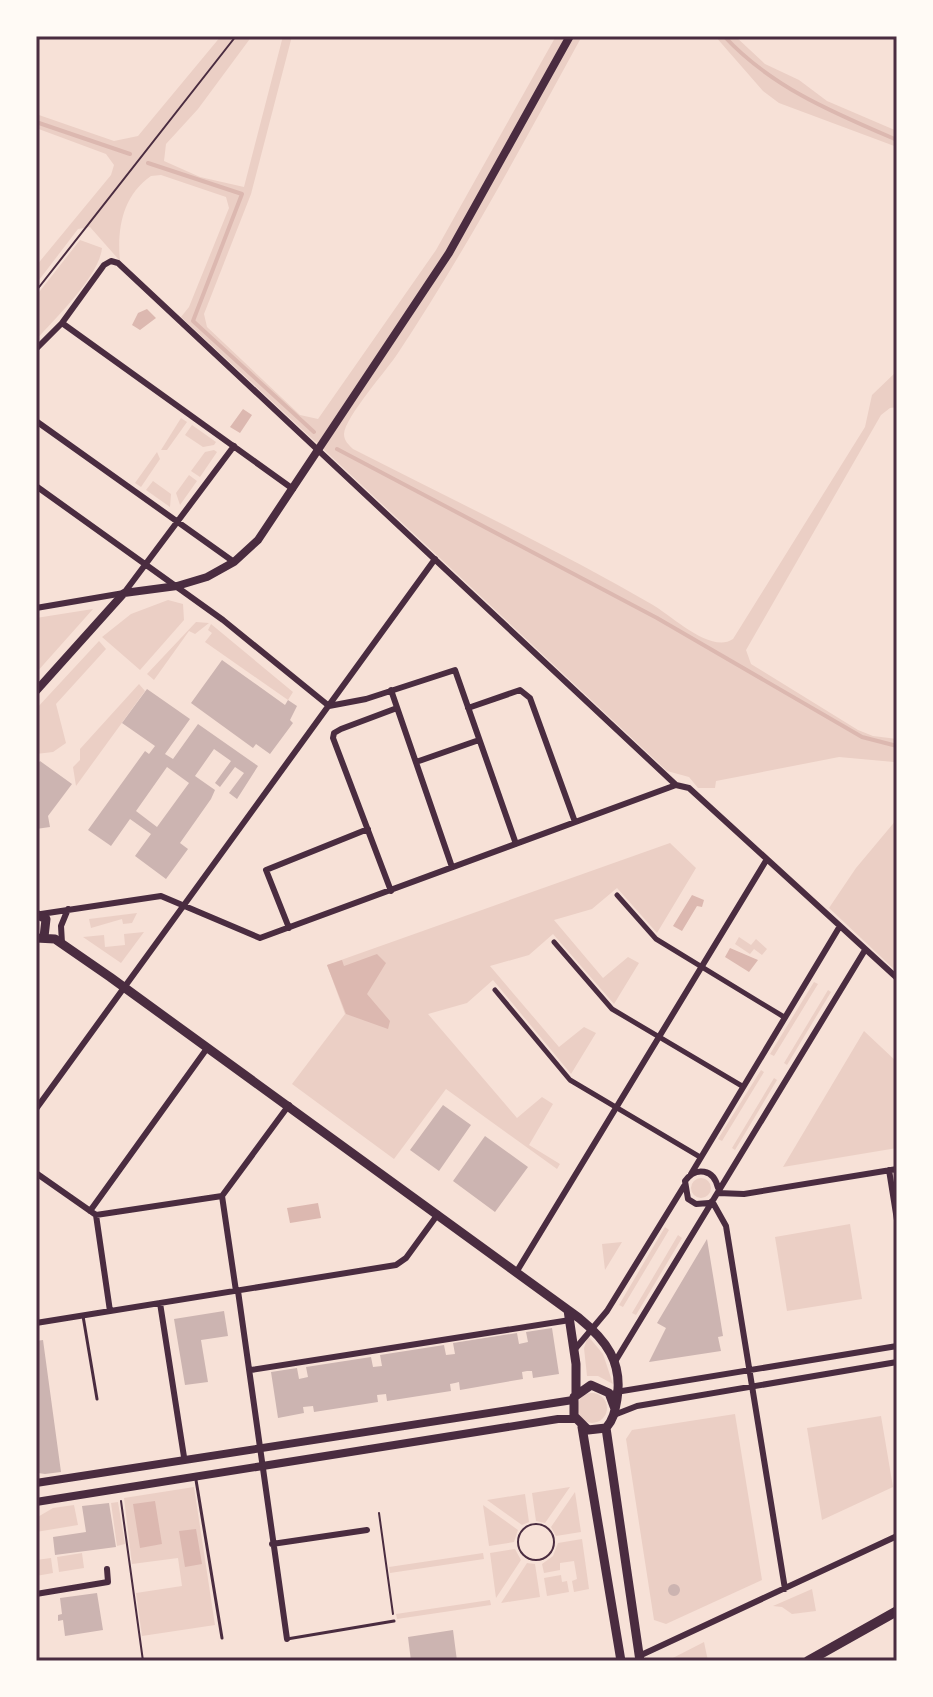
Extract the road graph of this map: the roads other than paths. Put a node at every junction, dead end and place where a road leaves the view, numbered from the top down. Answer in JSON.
{"nodes":[{"id":1,"x":570,"y":36,"type":"edge"},
{"id":2,"x":62,"y":323,"type":"junction"},
{"id":3,"x":36,"y":349,"type":"edge"},
{"id":4,"x":36,"y":421,"type":"edge"},
{"id":5,"x":234,"y":446,"type":"junction"},
{"id":6,"x":318,"y":450,"type":"junction"},
{"id":7,"x":36,"y":486,"type":"edge"},
{"id":8,"x":293,"y":489,"type":"junction"},
{"id":9,"x":178,"y":522,"type":"junction"},
{"id":10,"x":435,"y":559,"type":"junction"},
{"id":11,"x":234,"y":562,"type":"junction"},
{"id":12,"x":147,"y":566,"type":"junction"},
{"id":13,"x":177,"y":586,"type":"junction"},
{"id":14,"x":124,"y":593,"type":"junction"},
{"id":15,"x":36,"y":608,"type":"edge"},
{"id":16,"x":391,"y":690,"type":"junction"},
{"id":17,"x":36,"y":691,"type":"edge"},
{"id":18,"x":329,"y":706,"type":"junction"},
{"id":19,"x":397,"y":708,"type":"junction"},
{"id":20,"x":468,"y":708,"type":"junction"},
{"id":21,"x":479,"y":740,"type":"junction"},
{"id":22,"x":416,"y":762,"type":"junction"},
{"id":23,"x":676,"y":785,"type":"junction"},
{"id":24,"x":575,"y":822,"type":"junction"},
{"id":25,"x":368,"y":829,"type":"junction"},
{"id":26,"x":516,"y":844,"type":"junction"},
{"id":27,"x":767,"y":859,"type":"junction"},
{"id":28,"x":452,"y":867,"type":"junction"},
{"id":29,"x":391,"y":891,"type":"junction"},
{"id":30,"x":617,"y":895,"type":"dead end"},
{"id":31,"x":184,"y":904,"type":"junction"},
{"id":32,"x":68,"y":909,"type":"junction"},
{"id":33,"x":39,"y":914,"type":"edge"},
{"id":34,"x":840,"y":926,"type":"junction"},
{"id":35,"x":289,"y":928,"type":"junction"},
{"id":36,"x":39,"y":938,"type":"edge"},
{"id":37,"x":554,"y":942,"type":"dead end"},
{"id":38,"x":62,"y":943,"type":"junction"},
{"id":39,"x":865,"y":950,"type":"junction"},
{"id":40,"x":702,"y":966,"type":"junction"},
{"id":41,"x":897,"y":978,"type":"edge"},
{"id":42,"x":123,"y":986,"type":"junction"},
{"id":43,"x":495,"y":990,"type":"dead end"},
{"id":44,"x":784,"y":1017,"type":"junction"},
{"id":45,"x":659,"y":1037,"type":"junction"},
{"id":46,"x":208,"y":1047,"type":"junction"},
{"id":47,"x":742,"y":1086,"type":"junction"},
{"id":48,"x":289,"y":1105,"type":"junction"},
{"id":49,"x":616,"y":1107,"type":"junction"},
{"id":50,"x":36,"y":1109,"type":"edge"},
{"id":51,"x":700,"y":1157,"type":"junction"},
{"id":52,"x":893,"y":1170,"type":"edge"},
{"id":53,"x":36,"y":1173,"type":"edge"},
{"id":54,"x":691,"y":1174,"type":"junction"},
{"id":55,"x":684,"y":1186,"type":"junction"},
{"id":56,"x":718,"y":1190,"type":"junction"},
{"id":57,"x":222,"y":1196,"type":"junction"},
{"id":58,"x":710,"y":1202,"type":"junction"},
{"id":59,"x":93,"y":1213,"type":"junction"},
{"id":60,"x":438,"y":1214,"type":"junction"},
{"id":61,"x":897,"y":1220,"type":"edge"},
{"id":62,"x":517,"y":1271,"type":"junction"},
{"id":63,"x":237,"y":1291,"type":"junction"},
{"id":64,"x":160,"y":1303,"type":"junction"},
{"id":65,"x":110,"y":1311,"type":"junction"},
{"id":66,"x":83,"y":1315,"type":"junction"},
{"id":67,"x":569,"y":1315,"type":"junction"},
{"id":68,"x":36,"y":1323,"type":"edge"},
{"id":69,"x":591,"y":1328,"type":"junction"},
{"id":70,"x":897,"y":1346,"type":"edge"},
{"id":71,"x":574,"y":1350,"type":"junction"},
{"id":72,"x":616,"y":1360,"type":"junction"},
{"id":73,"x":897,"y":1362,"type":"edge"},
{"id":74,"x":251,"y":1370,"type":"junction"},
{"id":75,"x":749,"y":1370,"type":"junction"},
{"id":76,"x":751,"y":1387,"type":"junction"},
{"id":77,"x":614,"y":1393,"type":"junction"},
{"id":78,"x":574,"y":1397,"type":"junction"},
{"id":79,"x":97,"y":1399,"type":"dead end"},
{"id":80,"x":615,"y":1412,"type":"junction"},
{"id":81,"x":579,"y":1423,"type":"junction"},
{"id":82,"x":606,"y":1428,"type":"junction"},
{"id":83,"x":263,"y":1451,"type":"junction"},
{"id":84,"x":184,"y":1457,"type":"dead end"},
{"id":85,"x":260,"y":1466,"type":"junction"},
{"id":86,"x":196,"y":1475,"type":"junction"},
{"id":87,"x":36,"y":1483,"type":"edge"},
{"id":88,"x":36,"y":1502,"type":"edge"},
{"id":89,"x":367,"y":1530,"type":"dead end"},
{"id":90,"x":897,"y":1536,"type":"edge"},
{"id":91,"x":272,"y":1544,"type":"junction"},
{"id":92,"x":107,"y":1569,"type":"dead end"},
{"id":93,"x":785,"y":1589,"type":"junction"},
{"id":94,"x":36,"y":1594,"type":"edge"},
{"id":95,"x":897,"y":1611,"type":"edge"},
{"id":96,"x":394,"y":1621,"type":"road end"},
{"id":97,"x":222,"y":1638,"type":"dead end"},
{"id":98,"x":287,"y":1639,"type":"joint"},
{"id":99,"x":640,"y":1658,"type":"edge"},
{"id":100,"x":621,"y":1661,"type":"edge"},
{"id":101,"x":808,"y":1661,"type":"edge"}],
"edges":[{"from":1,"to":6,"type":"street"},
{"from":2,"to":3,"type":"street"},
{"from":2,"to":5,"type":"street"},
{"from":2,"to":6,"type":"street"},
{"from":4,"to":9,"type":"street"},
{"from":5,"to":8,"type":"street"},
{"from":5,"to":9,"type":"street"},
{"from":6,"to":8,"type":"street"},
{"from":6,"to":10,"type":"street"},
{"from":7,"to":12,"type":"street"},
{"from":8,"to":11,"type":"street"},
{"from":9,"to":11,"type":"street"},
{"from":9,"to":12,"type":"street"},
{"from":10,"to":18,"type":"street"},
{"from":10,"to":23,"type":"street"},
{"from":11,"to":13,"type":"street"},
{"from":12,"to":13,"type":"street"},
{"from":12,"to":14,"type":"street"},
{"from":13,"to":14,"type":"street"},
{"from":13,"to":18,"type":"street"},
{"from":14,"to":15,"type":"street"},
{"from":14,"to":17,"type":"street"},
{"from":16,"to":18,"type":"street"},
{"from":16,"to":19,"type":"street"},
{"from":16,"to":20,"type":"street"},
{"from":18,"to":31,"type":"street"},
{"from":19,"to":22,"type":"street"},
{"from":19,"to":25,"type":"street"},
{"from":20,"to":21,"type":"street"},
{"from":20,"to":24,"type":"street"},
{"from":21,"to":22,"type":"street"},
{"from":21,"to":26,"type":"street"},
{"from":22,"to":28,"type":"street"},
{"from":23,"to":24,"type":"street"},
{"from":23,"to":27,"type":"street"},
{"from":24,"to":26,"type":"street"},
{"from":25,"to":29,"type":"street"},
{"from":25,"to":35,"type":"street"},
{"from":26,"to":28,"type":"street"},
{"from":27,"to":34,"type":"street"},
{"from":27,"to":40,"type":"street"},
{"from":28,"to":29,"type":"street"},
{"from":29,"to":35,"type":"street"},
{"from":30,"to":40,"type":"street"},
{"from":31,"to":32,"type":"street"},
{"from":31,"to":35,"type":"street"},
{"from":31,"to":42,"type":"street"},
{"from":32,"to":33,"type":"street"},
{"from":32,"to":38,"type":"street"},
{"from":33,"to":36,"type":"main road"},
{"from":34,"to":39,"type":"street"},
{"from":34,"to":44,"type":"street"},
{"from":36,"to":38,"type":"main road"},
{"from":37,"to":45,"type":"street"},
{"from":38,"to":42,"type":"main road"},
{"from":39,"to":41,"type":"street"},
{"from":39,"to":56,"type":"street"},
{"from":40,"to":44,"type":"street"},
{"from":40,"to":45,"type":"street"},
{"from":42,"to":46,"type":"main road"},
{"from":42,"to":50,"type":"street"},
{"from":43,"to":49,"type":"street"},
{"from":44,"to":47,"type":"street"},
{"from":45,"to":47,"type":"street"},
{"from":45,"to":49,"type":"street"},
{"from":46,"to":48,"type":"main road"},
{"from":46,"to":59,"type":"street"},
{"from":47,"to":51,"type":"street"},
{"from":48,"to":57,"type":"street"},
{"from":48,"to":60,"type":"main road"},
{"from":49,"to":51,"type":"street"},
{"from":49,"to":62,"type":"street"},
{"from":51,"to":54,"type":"street"},
{"from":52,"to":56,"type":"street"},
{"from":52,"to":61,"type":"street"},
{"from":53,"to":59,"type":"street"},
{"from":54,"to":55,"type":"street"},
{"from":54,"to":56,"type":"street"},
{"from":55,"to":58,"type":"street"},
{"from":55,"to":69,"type":"street"},
{"from":56,"to":58,"type":"street"},
{"from":57,"to":59,"type":"street"},
{"from":57,"to":63,"type":"street"},
{"from":58,"to":72,"type":"street"},
{"from":58,"to":75,"type":"street"},
{"from":59,"to":65,"type":"street"},
{"from":60,"to":62,"type":"main road"},
{"from":60,"to":63,"type":"street"},
{"from":62,"to":67,"type":"main road"},
{"from":63,"to":64,"type":"street"},
{"from":63,"to":74,"type":"street"},
{"from":64,"to":65,"type":"street"},
{"from":64,"to":84,"type":"street"},
{"from":65,"to":66,"type":"street"},
{"from":66,"to":68,"type":"street"},
{"from":66,"to":79,"type":"lane"},
{"from":67,"to":69,"type":"main road"},
{"from":67,"to":71,"type":"main road"},
{"from":67,"to":74,"type":"street"},
{"from":69,"to":71,"type":"street"},
{"from":69,"to":72,"type":"main road"},
{"from":70,"to":75,"type":"street"},
{"from":71,"to":78,"type":"main road"},
{"from":72,"to":77,"type":"main road"},
{"from":73,"to":76,"type":"street"},
{"from":74,"to":83,"type":"street"},
{"from":75,"to":76,"type":"street"},
{"from":75,"to":77,"type":"street"},
{"from":76,"to":80,"type":"street"},
{"from":76,"to":93,"type":"street"},
{"from":77,"to":78,"type":"main road"},
{"from":77,"to":80,"type":"main road"},
{"from":78,"to":81,"type":"main road"},
{"from":78,"to":83,"type":"street"},
{"from":80,"to":82,"type":"main road"},
{"from":81,"to":82,"type":"main road"},
{"from":81,"to":85,"type":"street"},
{"from":81,"to":100,"type":"main road"},
{"from":82,"to":99,"type":"main road"},
{"from":83,"to":85,"type":"street"},
{"from":83,"to":87,"type":"street"},
{"from":85,"to":86,"type":"street"},
{"from":85,"to":91,"type":"street"},
{"from":86,"to":88,"type":"street"},
{"from":86,"to":97,"type":"lane"},
{"from":89,"to":91,"type":"street"},
{"from":90,"to":93,"type":"street"},
{"from":91,"to":98,"type":"street"},
{"from":92,"to":94,"type":"street"},
{"from":93,"to":99,"type":"street"},
{"from":95,"to":101,"type":"main road"},
{"from":96,"to":98,"type":"lane"}]}
